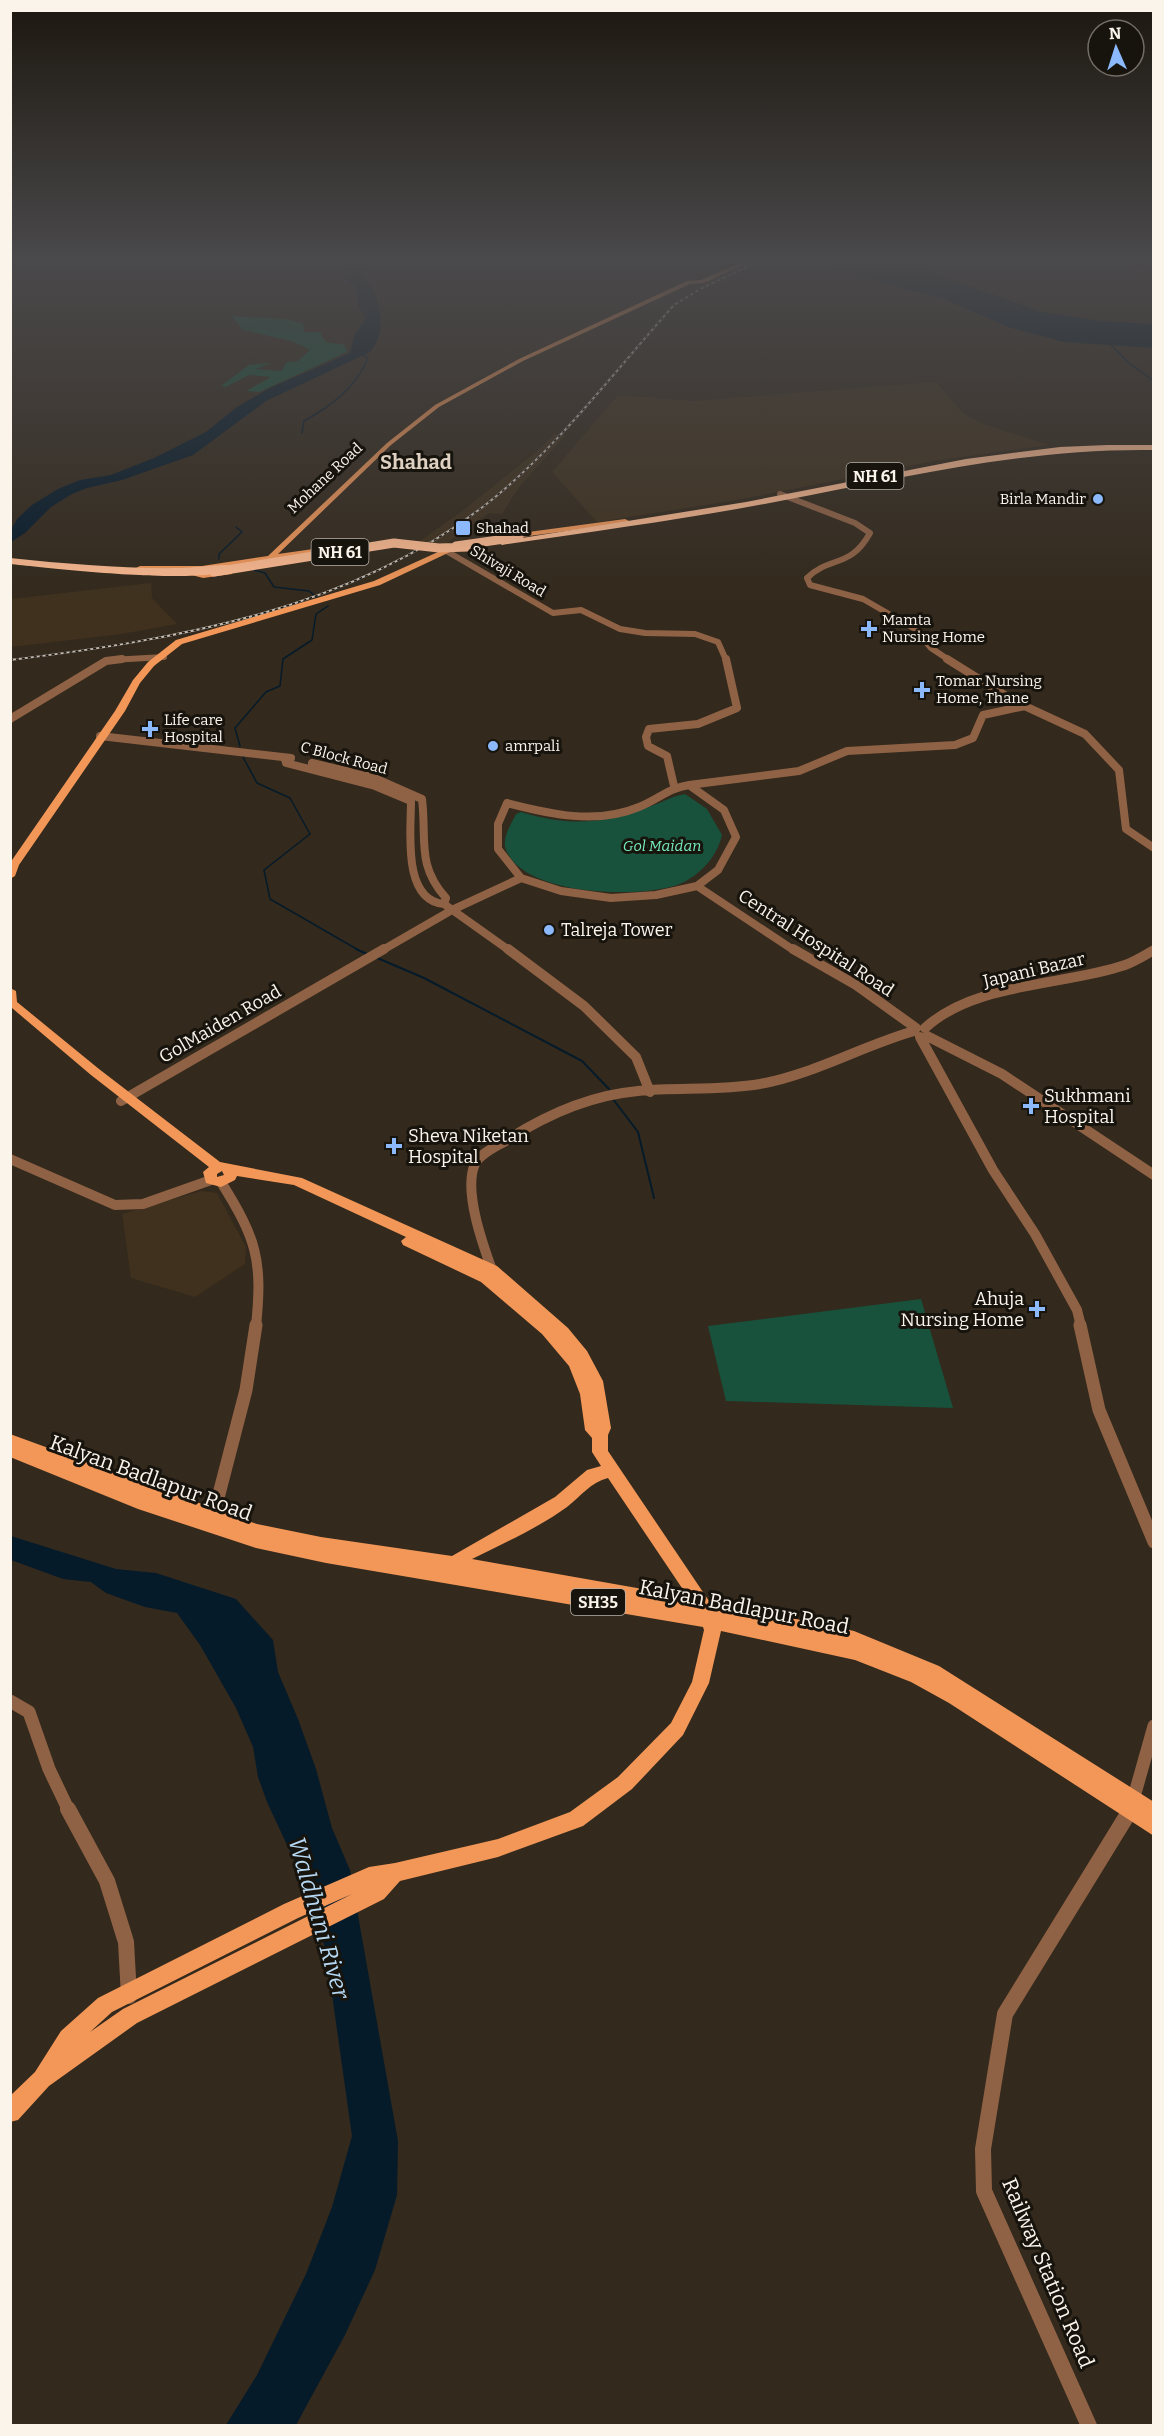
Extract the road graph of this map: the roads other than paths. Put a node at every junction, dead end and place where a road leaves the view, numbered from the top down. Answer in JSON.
{"nodes":[{"id":1,"x":493,"y":375,"type":"edge"},
{"id":2,"x":479,"y":382,"type":"junction"},
{"id":3,"x":1154,"y":446,"type":"edge"},
{"id":4,"x":800,"y":496,"type":"junction"},
{"id":5,"x":675,"y":514,"type":"junction"},
{"id":6,"x":625,"y":521,"type":"junction"},
{"id":7,"x":591,"y":528,"type":"junction"},
{"id":8,"x":574,"y":530,"type":"junction"},
{"id":9,"x":450,"y":552,"type":"junction"},
{"id":10,"x":271,"y":557,"type":"junction"},
{"id":11,"x":259,"y":559,"type":"junction"},
{"id":12,"x":17,"y":564,"type":"edge"},
{"id":13,"x":96,"y":571,"type":"junction"},
{"id":14,"x":205,"y":572,"type":"junction"},
{"id":15,"x":192,"y":574,"type":"junction"},
{"id":16,"x":162,"y":657,"type":"junction"},
{"id":17,"x":1025,"y":706,"type":"junction"},
{"id":18,"x":10,"y":719,"type":"edge"},
{"id":19,"x":103,"y":736,"type":"junction"},
{"id":20,"x":285,"y":759,"type":"junction"},
{"id":21,"x":370,"y":777,"type":"junction"},
{"id":22,"x":362,"y":783,"type":"junction"},
{"id":23,"x":690,"y":785,"type":"junction"},
{"id":24,"x":674,"y":786,"type":"junction"},
{"id":25,"x":404,"y":794,"type":"junction"},
{"id":26,"x":412,"y":805,"type":"junction"},
{"id":27,"x":423,"y":805,"type":"junction"},
{"id":28,"x":424,"y":847,"type":"junction"},
{"id":29,"x":410,"y":848,"type":"junction"},
{"id":30,"x":1154,"y":848,"type":"edge"},
{"id":31,"x":521,"y":878,"type":"junction"},
{"id":32,"x":11,"y":879,"type":"edge"},
{"id":33,"x":432,"y":884,"type":"junction"},
{"id":34,"x":697,"y":886,"type":"junction"},
{"id":35,"x":420,"y":888,"type":"junction"},
{"id":36,"x":448,"y":907,"type":"junction"},
{"id":37,"x":1154,"y":950,"type":"edge"},
{"id":38,"x":12,"y":1003,"type":"edge"},
{"id":39,"x":922,"y":1032,"type":"junction"},
{"id":40,"x":650,"y":1092,"type":"junction"},
{"id":41,"x":124,"y":1099,"type":"junction"},
{"id":42,"x":10,"y":1159,"type":"edge"},
{"id":43,"x":1154,"y":1167,"type":"edge"},
{"id":44,"x":220,"y":1175,"type":"junction"},
{"id":45,"x":1154,"y":1175,"type":"edge"},
{"id":46,"x":489,"y":1274,"type":"junction"},
{"id":47,"x":10,"y":1440,"type":"edge"},
{"id":48,"x":10,"y":1450,"type":"edge"},
{"id":49,"x":600,"y":1452,"type":"junction"},
{"id":50,"x":612,"y":1470,"type":"junction"},
{"id":51,"x":593,"y":1475,"type":"junction"},
{"id":52,"x":212,"y":1521,"type":"junction"},
{"id":53,"x":1154,"y":1542,"type":"edge"},
{"id":54,"x":449,"y":1569,"type":"junction"},
{"id":55,"x":708,"y":1615,"type":"junction"},
{"id":56,"x":10,"y":1701,"type":"edge"},
{"id":57,"x":1154,"y":1726,"type":"edge"},
{"id":58,"x":1132,"y":1806,"type":"junction"},
{"id":59,"x":1154,"y":1813,"type":"edge"},
{"id":60,"x":1154,"y":1827,"type":"edge"},
{"id":61,"x":295,"y":1920,"type":"junction"},
{"id":62,"x":129,"y":1991,"type":"junction"},
{"id":63,"x":130,"y":2016,"type":"junction"},
{"id":64,"x":42,"y":2079,"type":"junction"},
{"id":65,"x":10,"y":2112,"type":"edge"},
{"id":66,"x":1089,"y":2426,"type":"edge"}],
"edges":[{"from":1,"to":2,"type":"main road","name":"Mohane Road"},
{"from":2,"to":10,"type":"main road","name":"Mohane Road"},
{"from":2,"to":11,"type":"main road","name":"Mohane Road"},
{"from":3,"to":4,"type":"highway","number":"NH 61"},
{"from":4,"to":5,"type":"highway","number":"NH 61"},
{"from":4,"to":17,"type":"street"},
{"from":5,"to":6,"type":"highway","number":"NH 61"},
{"from":5,"to":7,"type":"highway","number":"NH 61"},
{"from":6,"to":8,"type":"highway","number":"NH 61"},
{"from":6,"to":9,"type":"main road"},
{"from":7,"to":8,"type":"highway","number":"NH 61"},
{"from":7,"to":9,"type":"main road"},
{"from":8,"to":14,"type":"highway","number":"NH 61","bridge":true},
{"from":9,"to":16,"type":"main road"},
{"from":9,"to":24,"type":"street","name":"Shivaji Road"},
{"from":10,"to":11,"type":"main road"},
{"from":10,"to":15,"type":"main road"},
{"from":11,"to":13,"type":"main road"},
{"from":12,"to":13,"type":"highway","number":"NH 61"},
{"from":13,"to":14,"type":"highway","number":"NH 61"},
{"from":13,"to":15,"type":"highway","number":"NH 61"},
{"from":14,"to":15,"type":"highway","number":"NH 61"},
{"from":16,"to":18,"type":"street"},
{"from":16,"to":19,"type":"main road"},
{"from":17,"to":23,"type":"street"},
{"from":17,"to":30,"type":"street"},
{"from":19,"to":20,"type":"street","name":"C Block Road"},
{"from":19,"to":32,"type":"main road"},
{"from":20,"to":21,"type":"street","name":"C Block Road"},
{"from":20,"to":22,"type":"street","name":"C Block Road"},
{"from":21,"to":22,"type":"street"},
{"from":21,"to":25,"type":"street","name":"C Block Road"},
{"from":22,"to":25,"type":"street","name":"C Block Road"},
{"from":23,"to":24,"type":"street"},
{"from":23,"to":34,"type":"street"},
{"from":24,"to":31,"type":"street"},
{"from":25,"to":26,"type":"street","name":"C Block Road"},
{"from":25,"to":27,"type":"street","name":"C Block Road"},
{"from":26,"to":27,"type":"street"},
{"from":26,"to":29,"type":"street"},
{"from":27,"to":28,"type":"street"},
{"from":28,"to":29,"type":"street"},
{"from":28,"to":33,"type":"street"},
{"from":29,"to":35,"type":"street"},
{"from":31,"to":34,"type":"street"},
{"from":31,"to":36,"type":"street","name":"GolMaiden Road"},
{"from":33,"to":35,"type":"street"},
{"from":33,"to":36,"type":"street"},
{"from":34,"to":39,"type":"street","name":"Central Hospital Road"},
{"from":35,"to":36,"type":"street"},
{"from":36,"to":40,"type":"street"},
{"from":36,"to":41,"type":"street","name":"GolMaiden Road"},
{"from":37,"to":39,"type":"street","name":"Japani Bazar"},
{"from":38,"to":41,"type":"main road"},
{"from":39,"to":40,"type":"street","name":"Japani Bazar"},
{"from":39,"to":43,"type":"street","name":"Central Hospital Road"},
{"from":39,"to":45,"type":"street","name":"Central Hospital Road"},
{"from":39,"to":53,"type":"street"},
{"from":40,"to":46,"type":"street","name":"Japani Bazar"},
{"from":41,"to":44,"type":"main road"},
{"from":42,"to":44,"type":"street"},
{"from":44,"to":46,"type":"main road"},
{"from":44,"to":52,"type":"street"},
{"from":46,"to":49,"type":"main road"},
{"from":47,"to":52,"type":"main road","name":"Kalyan Badlapur Road","number":"SH35"},
{"from":48,"to":52,"type":"main road","name":"Kalyan Badlapur Road","number":"SH35"},
{"from":49,"to":50,"type":"main road"},
{"from":49,"to":51,"type":"main road"},
{"from":50,"to":51,"type":"main road"},
{"from":50,"to":55,"type":"main road"},
{"from":51,"to":54,"type":"main road"},
{"from":52,"to":54,"type":"main road","name":"Kalyan Badlapur Road","number":"SH35"},
{"from":54,"to":55,"type":"main road","name":"Kalyan Badlapur Road","number":"SH35"},
{"from":55,"to":58,"type":"main road","name":"Kalyan Badlapur Road","number":"SH35"},
{"from":55,"to":61,"type":"main road"},
{"from":56,"to":62,"type":"street"},
{"from":57,"to":58,"type":"street","name":"Railway Station Road"},
{"from":58,"to":59,"type":"main road","name":"Kalyan Badlapur Road","number":"SH35"},
{"from":58,"to":60,"type":"main road","name":"Kalyan Badlapur Road","number":"SH35"},
{"from":58,"to":66,"type":"street","name":"Railway Station Road"},
{"from":61,"to":62,"type":"main road"},
{"from":61,"to":63,"type":"main road"},
{"from":62,"to":63,"type":"street"},
{"from":62,"to":64,"type":"main road"},
{"from":63,"to":64,"type":"main road"},
{"from":64,"to":65,"type":"main road"}]}
